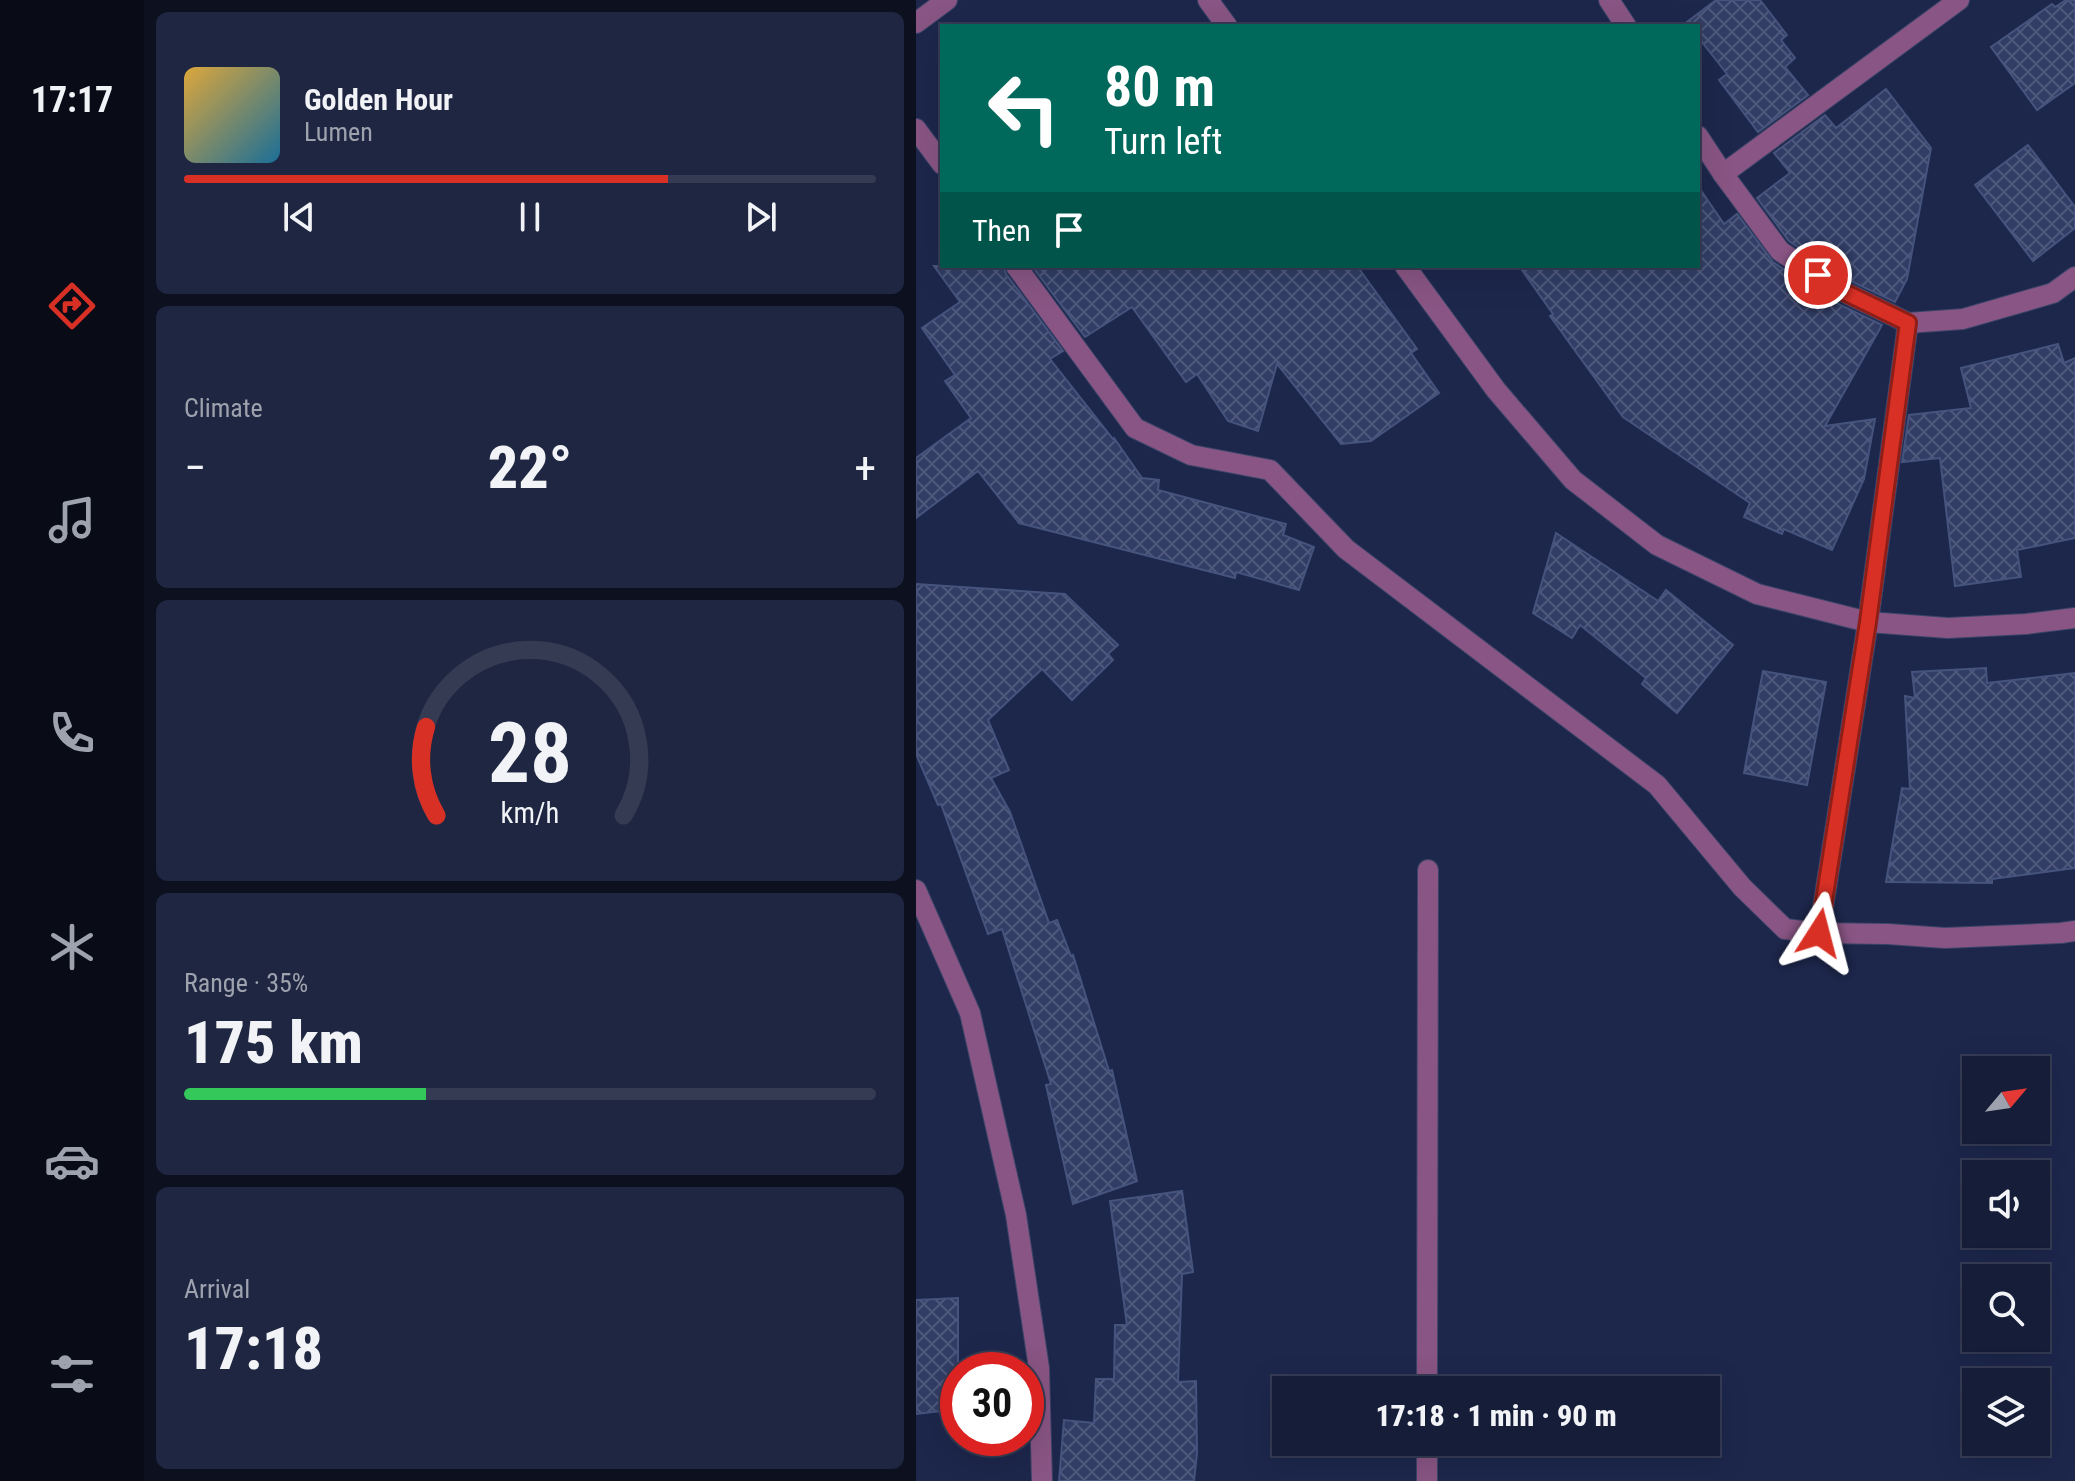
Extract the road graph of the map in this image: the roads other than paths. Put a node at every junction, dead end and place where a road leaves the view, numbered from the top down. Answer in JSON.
{"nodes":[{"id":1,"x":947,"y":0,"type":"edge"},
{"id":2,"x":1208,"y":0,"type":"edge"},
{"id":3,"x":1609,"y":0,"type":"edge"},
{"id":4,"x":1959,"y":0,"type":"edge"},
{"id":5,"x":916,"y":23,"type":"edge"},
{"id":6,"x":1226,"y":24,"type":"edge"},
{"id":7,"x":1625,"y":24,"type":"edge"},
{"id":8,"x":916,"y":129,"type":"edge"},
{"id":9,"x":1700,"y":139,"type":"edge"},
{"id":10,"x":940,"y":161,"type":"edge"},
{"id":11,"x":1723,"y":174,"type":"junction"},
{"id":12,"x":1017,"y":268,"type":"edge"},
{"id":13,"x":1406,"y":268,"type":"edge"},
{"id":14,"x":2075,"y":277,"type":"edge"},
{"id":15,"x":1908,"y":323,"type":"junction"},
{"id":16,"x":2075,"y":618,"type":"edge"},
{"id":17,"x":1868,"y":622,"type":"junction"},
{"id":18,"x":1428,"y":870,"type":"dead end"},
{"id":19,"x":916,"y":890,"type":"edge"},
{"id":20,"x":2075,"y":931,"type":"edge"},
{"id":21,"x":1819,"y":933,"type":"junction"},
{"id":22,"x":1427,"y":1376,"type":"edge"},
{"id":23,"x":1427,"y":1456,"type":"edge"},
{"id":24,"x":1042,"y":1481,"type":"edge"},
{"id":25,"x":1427,"y":1481,"type":"edge"}],
"edges":[{"from":1,"to":5,"type":"street"},
{"from":2,"to":6,"type":"street"},
{"from":3,"to":7,"type":"street"},
{"from":4,"to":11,"type":"street"},
{"from":8,"to":10,"type":"street"},
{"from":9,"to":11,"type":"street"},
{"from":11,"to":15,"type":"street"},
{"from":12,"to":21,"type":"street"},
{"from":13,"to":17,"type":"street"},
{"from":14,"to":15,"type":"street"},
{"from":15,"to":17,"type":"street"},
{"from":16,"to":17,"type":"street"},
{"from":17,"to":21,"type":"street"},
{"from":18,"to":22,"type":"street"},
{"from":19,"to":24,"type":"street"},
{"from":20,"to":21,"type":"street"},
{"from":23,"to":25,"type":"street"}]}
